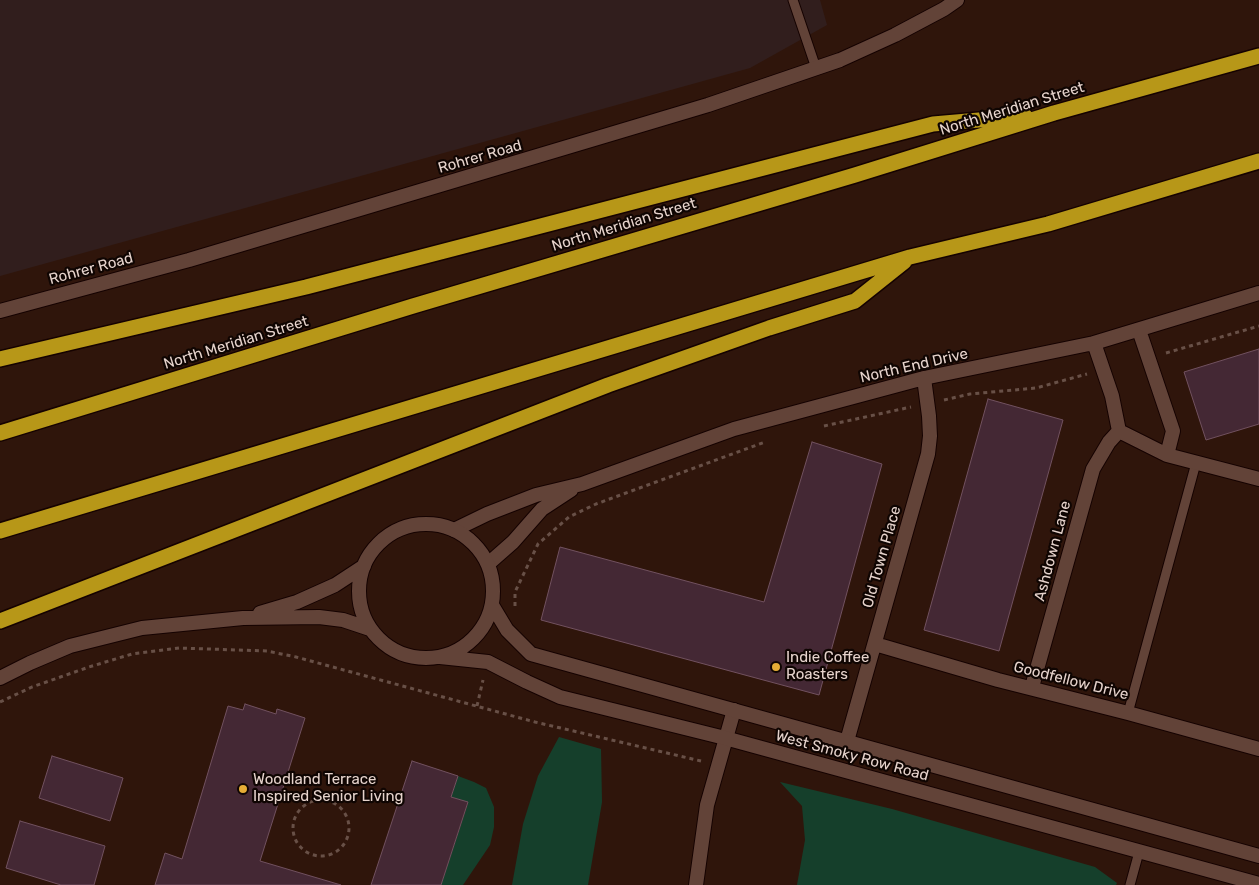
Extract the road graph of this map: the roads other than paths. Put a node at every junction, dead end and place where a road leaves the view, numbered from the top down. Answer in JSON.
{"nodes":[{"id":1,"x":794,"y":0,"type":"edge"},
{"id":2,"x":957,"y":0,"type":"edge"},
{"id":3,"x":1259,"y":56,"type":"edge"},
{"id":4,"x":816,"y":68,"type":"junction"},
{"id":5,"x":1054,"y":114,"type":"junction"},
{"id":6,"x":1259,"y":162,"type":"edge"},
{"id":7,"x":910,"y":257,"type":"junction"},
{"id":8,"x":1259,"y":293,"type":"edge"},
{"id":9,"x":0,"y":311,"type":"edge"},
{"id":10,"x":1139,"y":330,"type":"junction"},
{"id":11,"x":1094,"y":343,"type":"junction"},
{"id":12,"x":0,"y":359,"type":"edge"},
{"id":13,"x":924,"y":378,"type":"junction"},
{"id":14,"x":1119,"y":430,"type":"junction"},
{"id":15,"x":0,"y":433,"type":"edge"},
{"id":16,"x":1167,"y":455,"type":"junction"},
{"id":17,"x":1196,"y":463,"type":"junction"},
{"id":18,"x":1259,"y":479,"type":"edge"},
{"id":19,"x":580,"y":484,"type":"junction"},
{"id":20,"x":454,"y":530,"type":"junction"},
{"id":21,"x":0,"y":531,"type":"edge"},
{"id":22,"x":488,"y":564,"type":"junction"},
{"id":23,"x":364,"y":566,"type":"junction"},
{"id":24,"x":492,"y":605,"type":"junction"},
{"id":25,"x":243,"y":618,"type":"junction"},
{"id":26,"x":0,"y":620,"type":"edge"},
{"id":27,"x":370,"y":629,"type":"junction"},
{"id":28,"x":875,"y":644,"type":"junction"},
{"id":29,"x":440,"y":657,"type":"junction"},
{"id":30,"x":0,"y":678,"type":"edge"},
{"id":31,"x":1032,"y":687,"type":"junction"},
{"id":32,"x":734,"y":710,"type":"junction"},
{"id":33,"x":1128,"y":713,"type":"junction"},
{"id":34,"x":725,"y":738,"type":"junction"},
{"id":35,"x":847,"y":742,"type":"junction"},
{"id":36,"x":1259,"y":749,"type":"edge"},
{"id":37,"x":1139,"y":852,"type":"junction"},
{"id":38,"x":1259,"y":856,"type":"edge"},
{"id":39,"x":1259,"y":884,"type":"edge"},
{"id":40,"x":696,"y":885,"type":"edge"},
{"id":41,"x":1130,"y":885,"type":"edge"}],
"edges":[{"from":1,"to":4,"type":"lane"},
{"from":2,"to":4,"type":"street","name":"Rohrer Road"},
{"from":3,"to":5,"type":"highway","name":"North Meridian Street"},
{"from":4,"to":9,"type":"street","name":"Rohrer Road"},
{"from":5,"to":12,"type":"highway"},
{"from":5,"to":15,"type":"highway","name":"North Meridian Street"},
{"from":6,"to":7,"type":"highway"},
{"from":7,"to":21,"type":"highway"},
{"from":7,"to":26,"type":"highway"},
{"from":8,"to":10,"type":"street","name":"North End Drive"},
{"from":10,"to":11,"type":"street","name":"North End Drive"},
{"from":10,"to":16,"type":"street"},
{"from":11,"to":13,"type":"street","name":"North End Drive"},
{"from":11,"to":14,"type":"street"},
{"from":13,"to":19,"type":"street","name":"North End Drive"},
{"from":13,"to":28,"type":"street","name":"Old Town Place"},
{"from":14,"to":16,"type":"street"},
{"from":14,"to":31,"type":"street","name":"Ashdown Lane"},
{"from":16,"to":17,"type":"street"},
{"from":17,"to":18,"type":"street"},
{"from":17,"to":33,"type":"lane"},
{"from":19,"to":20,"type":"street","name":"North End Drive"},
{"from":19,"to":22,"type":"street","name":"North End Drive"},
{"from":20,"to":22,"type":"street"},
{"from":20,"to":23,"type":"street"},
{"from":22,"to":24,"type":"street"},
{"from":23,"to":25,"type":"street"},
{"from":23,"to":27,"type":"street"},
{"from":24,"to":29,"type":"street"},
{"from":24,"to":32,"type":"street","name":"West Smoky Row Road"},
{"from":25,"to":27,"type":"street"},
{"from":25,"to":30,"type":"street"},
{"from":27,"to":29,"type":"street"},
{"from":28,"to":31,"type":"street","name":"Goodfellow Drive"},
{"from":28,"to":35,"type":"street","name":"Old Town Place"},
{"from":29,"to":34,"type":"street","name":"West Smoky Row Road"},
{"from":31,"to":33,"type":"street","name":"Goodfellow Drive"},
{"from":32,"to":34,"type":"street"},
{"from":32,"to":35,"type":"street","name":"West Smoky Row Road"},
{"from":33,"to":36,"type":"street","name":"Goodfellow Drive"},
{"from":34,"to":37,"type":"street","name":"West Smoky Row Road"},
{"from":34,"to":40,"type":"street"},
{"from":35,"to":38,"type":"street","name":"West Smoky Row Road"},
{"from":37,"to":39,"type":"street","name":"West Smoky Row Road"},
{"from":37,"to":41,"type":"lane"}]}
